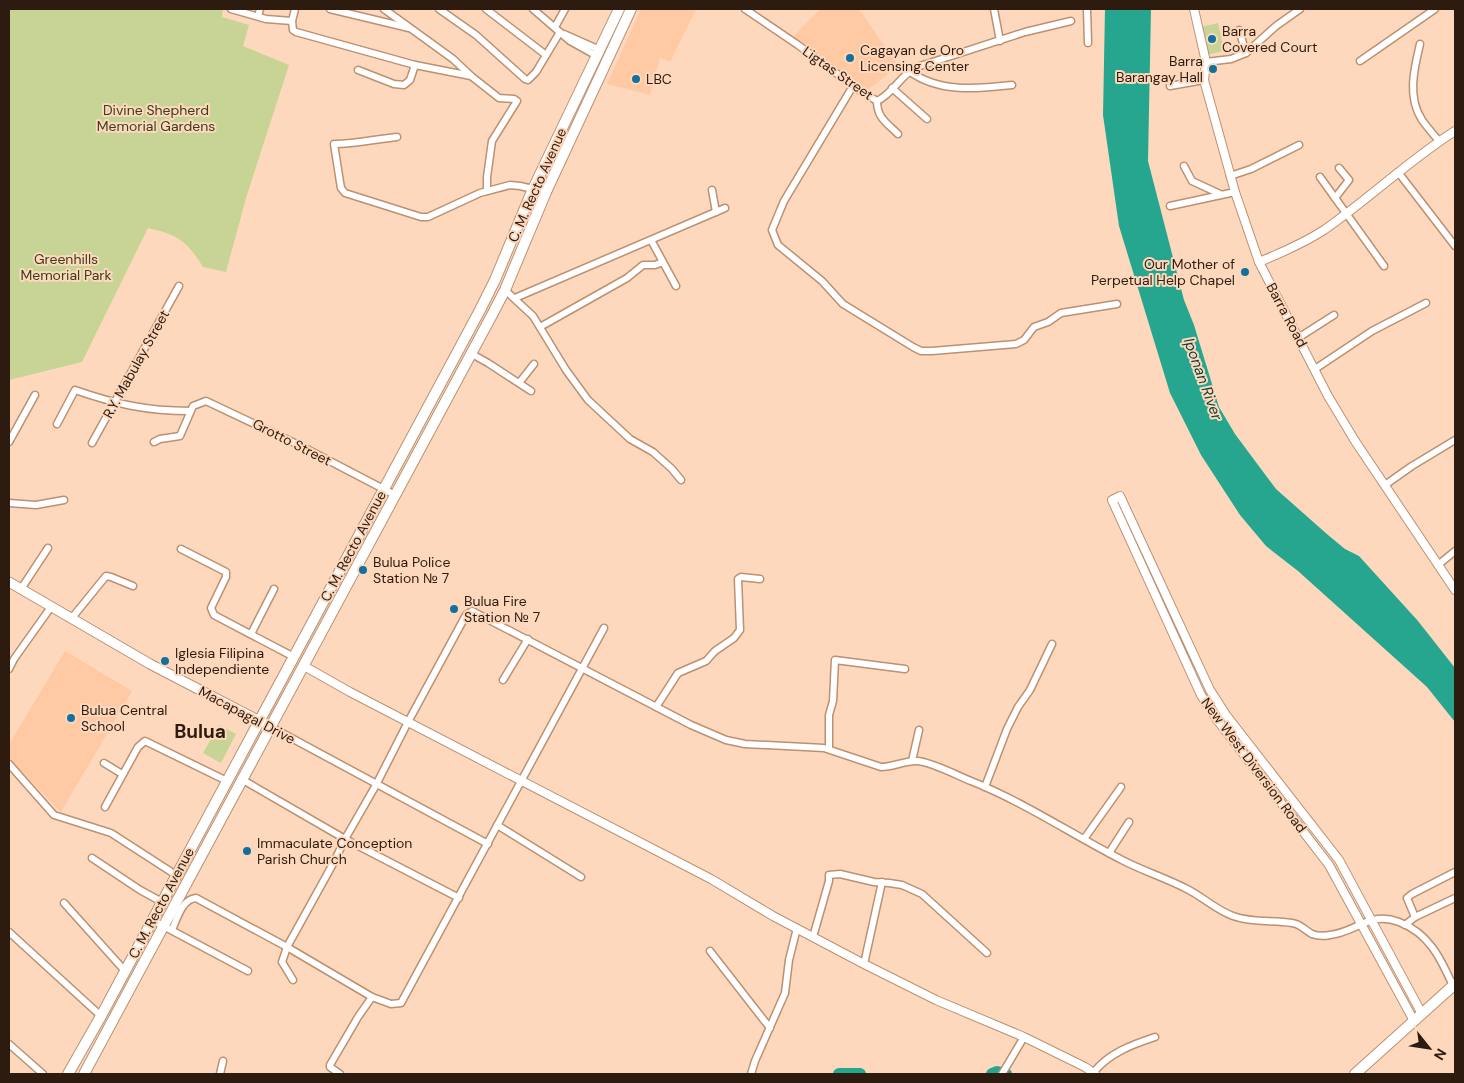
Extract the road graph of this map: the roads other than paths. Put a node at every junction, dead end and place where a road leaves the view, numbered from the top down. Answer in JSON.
{"nodes":[{"id":1,"x":231,"y":9,"type":"edge"},
{"id":2,"x":260,"y":9,"type":"edge"},
{"id":3,"x":295,"y":9,"type":"edge"},
{"id":4,"x":330,"y":9,"type":"edge"},
{"id":5,"x":439,"y":9,"type":"edge"},
{"id":6,"x":486,"y":9,"type":"edge"},
{"id":7,"x":533,"y":9,"type":"edge"},
{"id":8,"x":564,"y":9,"type":"edge"},
{"id":9,"x":619,"y":9,"type":"edge"},
{"id":10,"x":631,"y":9,"type":"edge"},
{"id":11,"x":745,"y":9,"type":"edge"},
{"id":12,"x":994,"y":9,"type":"edge"},
{"id":13,"x":1087,"y":9,"type":"edge"},
{"id":14,"x":1194,"y":9,"type":"edge"},
{"id":15,"x":1300,"y":9,"type":"edge"},
{"id":16,"x":1435,"y":9,"type":"edge"},
{"id":17,"x":389,"y":10,"type":"edge"},
{"id":18,"x":1291,"y":11,"type":"edge"},
{"id":19,"x":258,"y":16,"type":"junction"},
{"id":20,"x":292,"y":21,"type":"junction"},
{"id":21,"x":1071,"y":21,"type":"dead end"},
{"id":22,"x":555,"y":27,"type":"junction"},
{"id":23,"x":413,"y":29,"type":"junction"},
{"id":24,"x":1239,"y":30,"type":"dead end"},
{"id":25,"x":560,"y":32,"type":"junction"},
{"id":26,"x":1000,"y":41,"type":"junction"},
{"id":27,"x":1088,"y":43,"type":"dead end"},
{"id":28,"x":1420,"y":44,"type":"dead end"},
{"id":29,"x":598,"y":53,"type":"junction"},
{"id":30,"x":1246,"y":53,"type":"junction"},
{"id":31,"x":546,"y":55,"type":"junction"},
{"id":32,"x":1360,"y":61,"type":"dead end"},
{"id":33,"x":1206,"y":62,"type":"junction"},
{"id":34,"x":415,"y":65,"type":"junction"},
{"id":35,"x":358,"y":70,"type":"dead end"},
{"id":36,"x":909,"y":70,"type":"junction"},
{"id":37,"x":471,"y":76,"type":"junction"},
{"id":38,"x":1204,"y":80,"type":"junction"},
{"id":39,"x":1012,"y":85,"type":"dead end"},
{"id":40,"x":853,"y":86,"type":"junction"},
{"id":41,"x":1170,"y":86,"type":"dead end"},
{"id":42,"x":892,"y":88,"type":"junction"},
{"id":43,"x":877,"y":101,"type":"junction"},
{"id":44,"x":927,"y":119,"type":"dead end"},
{"id":45,"x":1455,"y":131,"type":"edge"},
{"id":46,"x":898,"y":134,"type":"dead end"},
{"id":47,"x":397,"y":137,"type":"dead end"},
{"id":48,"x":1439,"y":141,"type":"junction"},
{"id":49,"x":1299,"y":146,"type":"dead end"},
{"id":50,"x":1184,"y":166,"type":"dead end"},
{"id":51,"x":1339,"y":168,"type":"dead end"},
{"id":52,"x":1398,"y":172,"type":"junction"},
{"id":53,"x":1230,"y":176,"type":"junction"},
{"id":54,"x":1320,"y":177,"type":"dead end"},
{"id":55,"x":534,"y":189,"type":"junction"},
{"id":56,"x":712,"y":190,"type":"dead end"},
{"id":57,"x":487,"y":192,"type":"junction"},
{"id":58,"x":546,"y":192,"type":"junction"},
{"id":59,"x":1235,"y":192,"type":"junction"},
{"id":60,"x":1222,"y":194,"type":"junction"},
{"id":61,"x":1335,"y":198,"type":"junction"},
{"id":62,"x":1170,"y":206,"type":"dead end"},
{"id":63,"x":725,"y":208,"type":"dead end"},
{"id":64,"x":716,"y":212,"type":"junction"},
{"id":65,"x":1346,"y":214,"type":"junction"},
{"id":66,"x":651,"y":240,"type":"junction"},
{"id":67,"x":1455,"y":246,"type":"edge"},
{"id":68,"x":663,"y":262,"type":"junction"},
{"id":69,"x":1259,"y":262,"type":"junction"},
{"id":70,"x":1384,"y":266,"type":"dead end"},
{"id":71,"x":179,"y":286,"type":"dead end"},
{"id":72,"x":676,"y":286,"type":"dead end"},
{"id":73,"x":505,"y":290,"type":"junction"},
{"id":74,"x":515,"y":298,"type":"junction"},
{"id":75,"x":1426,"y":303,"type":"dead end"},
{"id":76,"x":1117,"y":304,"type":"dead end"},
{"id":77,"x":1334,"y":315,"type":"dead end"},
{"id":78,"x":540,"y":327,"type":"junction"},
{"id":79,"x":1298,"y":338,"type":"junction"},
{"id":80,"x":472,"y":354,"type":"junction"},
{"id":81,"x":534,"y":364,"type":"dead end"},
{"id":82,"x":1315,"y":369,"type":"junction"},
{"id":83,"x":519,"y":383,"type":"junction"},
{"id":84,"x":531,"y":392,"type":"dead end"},
{"id":85,"x":35,"y":395,"type":"dead end"},
{"id":86,"x":114,"y":403,"type":"junction"},
{"id":87,"x":190,"y":411,"type":"junction"},
{"id":88,"x":57,"y":424,"type":"dead end"},
{"id":89,"x":1455,"y":440,"type":"edge"},
{"id":90,"x":9,"y":442,"type":"edge"},
{"id":91,"x":154,"y":442,"type":"dead end"},
{"id":92,"x":92,"y":443,"type":"dead end"},
{"id":93,"x":681,"y":480,"type":"dead end"},
{"id":94,"x":1385,"y":484,"type":"junction"},
{"id":95,"x":384,"y":489,"type":"junction"},
{"id":96,"x":395,"y":495,"type":"junction"},
{"id":97,"x":64,"y":500,"type":"dead end"},
{"id":98,"x":9,"y":503,"type":"edge"},
{"id":99,"x":48,"y":548,"type":"dead end"},
{"id":100,"x":182,"y":548,"type":"dead end"},
{"id":101,"x":1455,"y":551,"type":"edge"},
{"id":102,"x":1438,"y":565,"type":"junction"},
{"id":103,"x":760,"y":579,"type":"dead end"},
{"id":104,"x":9,"y":582,"type":"edge"},
{"id":105,"x":133,"y":586,"type":"dead end"},
{"id":106,"x":21,"y":589,"type":"junction"},
{"id":107,"x":274,"y":589,"type":"dead end"},
{"id":108,"x":1455,"y":590,"type":"edge"},
{"id":109,"x":50,"y":607,"type":"junction"},
{"id":110,"x":71,"y":619,"type":"junction"},
{"id":111,"x":604,"y":628,"type":"dead end"},
{"id":112,"x":251,"y":634,"type":"junction"},
{"id":113,"x":528,"y":639,"type":"junction"},
{"id":114,"x":1052,"y":644,"type":"dead end"},
{"id":115,"x":294,"y":657,"type":"junction"},
{"id":116,"x":304,"y":666,"type":"junction"},
{"id":117,"x":9,"y":669,"type":"edge"},
{"id":118,"x":582,"y":669,"type":"junction"},
{"id":119,"x":905,"y":669,"type":"dead end"},
{"id":120,"x":502,"y":680,"type":"dead end"},
{"id":121,"x":656,"y":707,"type":"junction"},
{"id":122,"x":259,"y":721,"type":"junction"},
{"id":123,"x":408,"y":722,"type":"junction"},
{"id":124,"x":271,"y":727,"type":"junction"},
{"id":125,"x":919,"y":730,"type":"dead end"},
{"id":126,"x":829,"y":749,"type":"junction"},
{"id":127,"x":912,"y":761,"type":"junction"},
{"id":128,"x":104,"y":763,"type":"dead end"},
{"id":129,"x":9,"y":764,"type":"edge"},
{"id":130,"x":122,"y":774,"type":"junction"},
{"id":131,"x":243,"y":780,"type":"junction"},
{"id":132,"x":227,"y":781,"type":"junction"},
{"id":133,"x":520,"y":781,"type":"junction"},
{"id":134,"x":376,"y":785,"type":"junction"},
{"id":135,"x":985,"y":787,"type":"junction"},
{"id":136,"x":1121,"y":787,"type":"dead end"},
{"id":137,"x":105,"y":807,"type":"dead end"},
{"id":138,"x":1129,"y":822,"type":"dead end"},
{"id":139,"x":497,"y":825,"type":"junction"},
{"id":140,"x":345,"y":839,"type":"junction"},
{"id":141,"x":1084,"y":839,"type":"junction"},
{"id":142,"x":488,"y":844,"type":"junction"},
{"id":143,"x":1109,"y":853,"type":"junction"},
{"id":144,"x":92,"y":858,"type":"dead end"},
{"id":145,"x":178,"y":871,"type":"junction"},
{"id":146,"x":1455,"y":872,"type":"edge"},
{"id":147,"x":193,"y":873,"type":"junction"},
{"id":148,"x":581,"y":877,"type":"dead end"},
{"id":149,"x":882,"y":882,"type":"junction"},
{"id":150,"x":458,"y":898,"type":"junction"},
{"id":151,"x":1455,"y":898,"type":"edge"},
{"id":152,"x":162,"y":902,"type":"junction"},
{"id":153,"x":64,"y":903,"type":"dead end"},
{"id":154,"x":1415,"y":917,"type":"junction"},
{"id":155,"x":152,"y":920,"type":"junction"},
{"id":156,"x":1372,"y":921,"type":"junction"},
{"id":157,"x":1405,"y":924,"type":"junction"},
{"id":158,"x":1362,"y":926,"type":"junction"},
{"id":159,"x":168,"y":928,"type":"junction"},
{"id":160,"x":796,"y":928,"type":"junction"},
{"id":161,"x":9,"y":932,"type":"edge"},
{"id":162,"x":813,"y":937,"type":"junction"},
{"id":163,"x":287,"y":947,"type":"junction"},
{"id":164,"x":710,"y":951,"type":"dead end"},
{"id":165,"x":987,"y":953,"type":"dead end"},
{"id":166,"x":864,"y":964,"type":"junction"},
{"id":167,"x":125,"y":971,"type":"junction"},
{"id":168,"x":248,"y":971,"type":"dead end"},
{"id":169,"x":292,"y":980,"type":"dead end"},
{"id":170,"x":1454,"y":985,"type":"edge"},
{"id":171,"x":372,"y":997,"type":"junction"},
{"id":172,"x":101,"y":1016,"type":"junction"},
{"id":173,"x":1418,"y":1017,"type":"junction"},
{"id":174,"x":770,"y":1028,"type":"junction"},
{"id":175,"x":1024,"y":1037,"type":"junction"},
{"id":176,"x":1155,"y":1037,"type":"dead end"},
{"id":177,"x":9,"y":1044,"type":"edge"},
{"id":178,"x":223,"y":1061,"type":"dead end"},
{"id":179,"x":1004,"y":1071,"type":"edge"},
{"id":180,"x":68,"y":1072,"type":"edge"},
{"id":181,"x":1094,"y":1073,"type":"edge"},
{"id":182,"x":43,"y":1074,"type":"edge"},
{"id":183,"x":85,"y":1074,"type":"edge"},
{"id":184,"x":220,"y":1074,"type":"edge"},
{"id":185,"x":340,"y":1074,"type":"edge"},
{"id":186,"x":751,"y":1074,"type":"edge"},
{"id":187,"x":1355,"y":1074,"type":"edge"}],
"edges":[{"from":1,"to":19,"type":"street"},
{"from":2,"to":19,"type":"street"},
{"from":3,"to":20,"type":"street"},
{"from":4,"to":23,"type":"street"},
{"from":5,"to":31,"type":"street"},
{"from":6,"to":31,"type":"street"},
{"from":7,"to":22,"type":"street"},
{"from":8,"to":22,"type":"street"},
{"from":9,"to":29,"type":"main road","name":"C. M. Recto Avenue"},
{"from":10,"to":58,"type":"main road","name":"C. M. Recto Avenue"},
{"from":11,"to":40,"type":"street","name":"Ligtas Street"},
{"from":12,"to":26,"type":"street"},
{"from":13,"to":27,"type":"street"},
{"from":14,"to":33,"type":"street","name":"Barra Road"},
{"from":15,"to":18,"type":"street"},
{"from":16,"to":32,"type":"street"},
{"from":17,"to":23,"type":"street"},
{"from":18,"to":30,"type":"street"},
{"from":19,"to":20,"type":"street"},
{"from":20,"to":34,"type":"street"},
{"from":21,"to":26,"type":"street","name":"Ligtas Street"},
{"from":22,"to":25,"type":"street"},
{"from":23,"to":37,"type":"street"},
{"from":24,"to":30,"type":"street"},
{"from":25,"to":29,"type":"street"},
{"from":25,"to":31,"type":"street"},
{"from":26,"to":36,"type":"street","name":"Ligtas Street"},
{"from":28,"to":48,"type":"street"},
{"from":29,"to":55,"type":"main road","name":"C. M. Recto Avenue"},
{"from":30,"to":33,"type":"street"},
{"from":33,"to":38,"type":"street","name":"Barra Road"},
{"from":34,"to":35,"type":"street"},
{"from":34,"to":37,"type":"street"},
{"from":36,"to":39,"type":"street"},
{"from":36,"to":42,"type":"street","name":"Ligtas Street"},
{"from":37,"to":57,"type":"street"},
{"from":38,"to":41,"type":"street"},
{"from":38,"to":53,"type":"street","name":"Barra Road"},
{"from":40,"to":43,"type":"street","name":"Ligtas Street"},
{"from":40,"to":76,"type":"street"},
{"from":42,"to":43,"type":"street","name":"Ligtas Street"},
{"from":42,"to":44,"type":"street"},
{"from":43,"to":46,"type":"street"},
{"from":45,"to":48,"type":"street"},
{"from":47,"to":57,"type":"street"},
{"from":48,"to":52,"type":"street"},
{"from":49,"to":53,"type":"street"},
{"from":50,"to":60,"type":"street"},
{"from":51,"to":61,"type":"street"},
{"from":52,"to":65,"type":"street"},
{"from":52,"to":67,"type":"street"},
{"from":53,"to":59,"type":"street","name":"Barra Road"},
{"from":54,"to":61,"type":"street"},
{"from":55,"to":57,"type":"street"},
{"from":55,"to":58,"type":"street"},
{"from":55,"to":95,"type":"main road","name":"C. M. Recto Avenue"},
{"from":56,"to":64,"type":"street"},
{"from":58,"to":73,"type":"main road","name":"C. M. Recto Avenue"},
{"from":59,"to":60,"type":"street"},
{"from":59,"to":69,"type":"street","name":"Barra Road"},
{"from":60,"to":62,"type":"street"},
{"from":61,"to":65,"type":"street"},
{"from":63,"to":64,"type":"street"},
{"from":64,"to":66,"type":"street"},
{"from":65,"to":69,"type":"street"},
{"from":65,"to":70,"type":"street"},
{"from":66,"to":68,"type":"street"},
{"from":66,"to":74,"type":"street"},
{"from":68,"to":72,"type":"street"},
{"from":68,"to":78,"type":"street"},
{"from":69,"to":79,"type":"street","name":"Barra Road"},
{"from":71,"to":86,"type":"street","name":"R.Y. Mabulay Street"},
{"from":73,"to":74,"type":"street"},
{"from":73,"to":80,"type":"main road","name":"C. M. Recto Avenue"},
{"from":74,"to":78,"type":"street"},
{"from":75,"to":82,"type":"street"},
{"from":77,"to":79,"type":"street"},
{"from":78,"to":93,"type":"street"},
{"from":79,"to":82,"type":"street","name":"Barra Road"},
{"from":80,"to":83,"type":"street"},
{"from":80,"to":96,"type":"main road","name":"C. M. Recto Avenue"},
{"from":81,"to":83,"type":"street"},
{"from":82,"to":94,"type":"street","name":"Barra Road"},
{"from":83,"to":84,"type":"street"},
{"from":85,"to":90,"type":"street"},
{"from":86,"to":87,"type":"street"},
{"from":86,"to":88,"type":"street"},
{"from":86,"to":92,"type":"street","name":"R.Y. Mabulay Street"},
{"from":87,"to":91,"type":"street"},
{"from":87,"to":95,"type":"street","name":"Grotto Street"},
{"from":89,"to":94,"type":"street"},
{"from":94,"to":102,"type":"street","name":"Barra Road"},
{"from":95,"to":96,"type":"street","name":"Grotto Street"},
{"from":95,"to":115,"type":"main road","name":"C. M. Recto Avenue"},
{"from":96,"to":116,"type":"main road","name":"C. M. Recto Avenue"},
{"from":97,"to":98,"type":"street"},
{"from":99,"to":106,"type":"street"},
{"from":100,"to":112,"type":"street"},
{"from":101,"to":102,"type":"street"},
{"from":102,"to":108,"type":"street","name":"Barra Road"},
{"from":103,"to":121,"type":"street"},
{"from":104,"to":106,"type":"main road","name":"Macapagal Drive"},
{"from":105,"to":110,"type":"street"},
{"from":106,"to":109,"type":"main road","name":"Macapagal Drive"},
{"from":107,"to":112,"type":"street"},
{"from":109,"to":110,"type":"main road","name":"Macapagal Drive"},
{"from":109,"to":117,"type":"street"},
{"from":110,"to":122,"type":"main road","name":"Macapagal Drive"},
{"from":111,"to":118,"type":"street"},
{"from":112,"to":115,"type":"street"},
{"from":113,"to":118,"type":"street"},
{"from":113,"to":120,"type":"street"},
{"from":113,"to":123,"type":"street"},
{"from":114,"to":135,"type":"street"},
{"from":115,"to":122,"type":"main road","name":"C. M. Recto Avenue"},
{"from":116,"to":123,"type":"street"},
{"from":116,"to":124,"type":"main road","name":"C. M. Recto Avenue"},
{"from":118,"to":121,"type":"street"},
{"from":118,"to":133,"type":"street"},
{"from":119,"to":126,"type":"street"},
{"from":121,"to":126,"type":"street"},
{"from":122,"to":124,"type":"main road","name":"Macapagal Drive"},
{"from":122,"to":132,"type":"main road","name":"C. M. Recto Avenue"},
{"from":123,"to":133,"type":"street"},
{"from":123,"to":134,"type":"street"},
{"from":124,"to":131,"type":"main road","name":"C. M. Recto Avenue"},
{"from":124,"to":134,"type":"street","name":"Macapagal Drive"},
{"from":125,"to":127,"type":"street"},
{"from":126,"to":127,"type":"street"},
{"from":127,"to":135,"type":"street"},
{"from":128,"to":130,"type":"street"},
{"from":129,"to":145,"type":"street"},
{"from":130,"to":132,"type":"street"},
{"from":130,"to":137,"type":"street"},
{"from":131,"to":140,"type":"street"},
{"from":131,"to":147,"type":"main road","name":"C. M. Recto Avenue"},
{"from":132,"to":145,"type":"main road","name":"C. M. Recto Avenue"},
{"from":133,"to":139,"type":"street"},
{"from":133,"to":160,"type":"street"},
{"from":134,"to":140,"type":"street"},
{"from":134,"to":142,"type":"street","name":"Macapagal Drive"},
{"from":135,"to":141,"type":"street"},
{"from":136,"to":141,"type":"street"},
{"from":138,"to":143,"type":"street"},
{"from":139,"to":142,"type":"street"},
{"from":139,"to":148,"type":"street"},
{"from":140,"to":150,"type":"street"},
{"from":140,"to":163,"type":"street"},
{"from":141,"to":143,"type":"street"},
{"from":142,"to":150,"type":"street"},
{"from":143,"to":158,"type":"street"},
{"from":144,"to":152,"type":"street"},
{"from":145,"to":147,"type":"main road"},
{"from":145,"to":152,"type":"main road","name":"C. M. Recto Avenue"},
{"from":146,"to":154,"type":"street"},
{"from":147,"to":159,"type":"main road","name":"C. M. Recto Avenue"},
{"from":149,"to":162,"type":"street"},
{"from":149,"to":165,"type":"street"},
{"from":149,"to":166,"type":"street"},
{"from":150,"to":171,"type":"street"},
{"from":151,"to":154,"type":"street"},
{"from":152,"to":155,"type":"main road","name":"C. M. Recto Avenue"},
{"from":153,"to":167,"type":"street"},
{"from":154,"to":157,"type":"street"},
{"from":155,"to":159,"type":"street"},
{"from":155,"to":167,"type":"main road","name":"C. M. Recto Avenue"},
{"from":156,"to":157,"type":"street"},
{"from":156,"to":158,"type":"street"},
{"from":156,"to":158,"type":"street","name":"New West Diversion Road"},
{"from":156,"to":173,"type":"street","name":"New West Diversion Road"},
{"from":157,"to":170,"type":"street"},
{"from":158,"to":173,"type":"street","name":"New West Diversion Road"},
{"from":159,"to":163,"type":"street"},
{"from":159,"to":168,"type":"street"},
{"from":159,"to":183,"type":"main road","name":"C. M. Recto Avenue"},
{"from":160,"to":162,"type":"street"},
{"from":160,"to":174,"type":"street"},
{"from":161,"to":172,"type":"street"},
{"from":162,"to":166,"type":"street"},
{"from":163,"to":169,"type":"street"},
{"from":163,"to":171,"type":"street"},
{"from":164,"to":174,"type":"street"},
{"from":166,"to":175,"type":"street"},
{"from":167,"to":172,"type":"main road","name":"C. M. Recto Avenue"},
{"from":170,"to":173,"type":"main road"},
{"from":171,"to":185,"type":"street"},
{"from":172,"to":180,"type":"main road","name":"C. M. Recto Avenue"},
{"from":173,"to":187,"type":"main road"},
{"from":174,"to":186,"type":"street"},
{"from":175,"to":179,"type":"street"},
{"from":175,"to":181,"type":"street"},
{"from":176,"to":181,"type":"street"},
{"from":177,"to":182,"type":"street"},
{"from":178,"to":184,"type":"street"}]}
